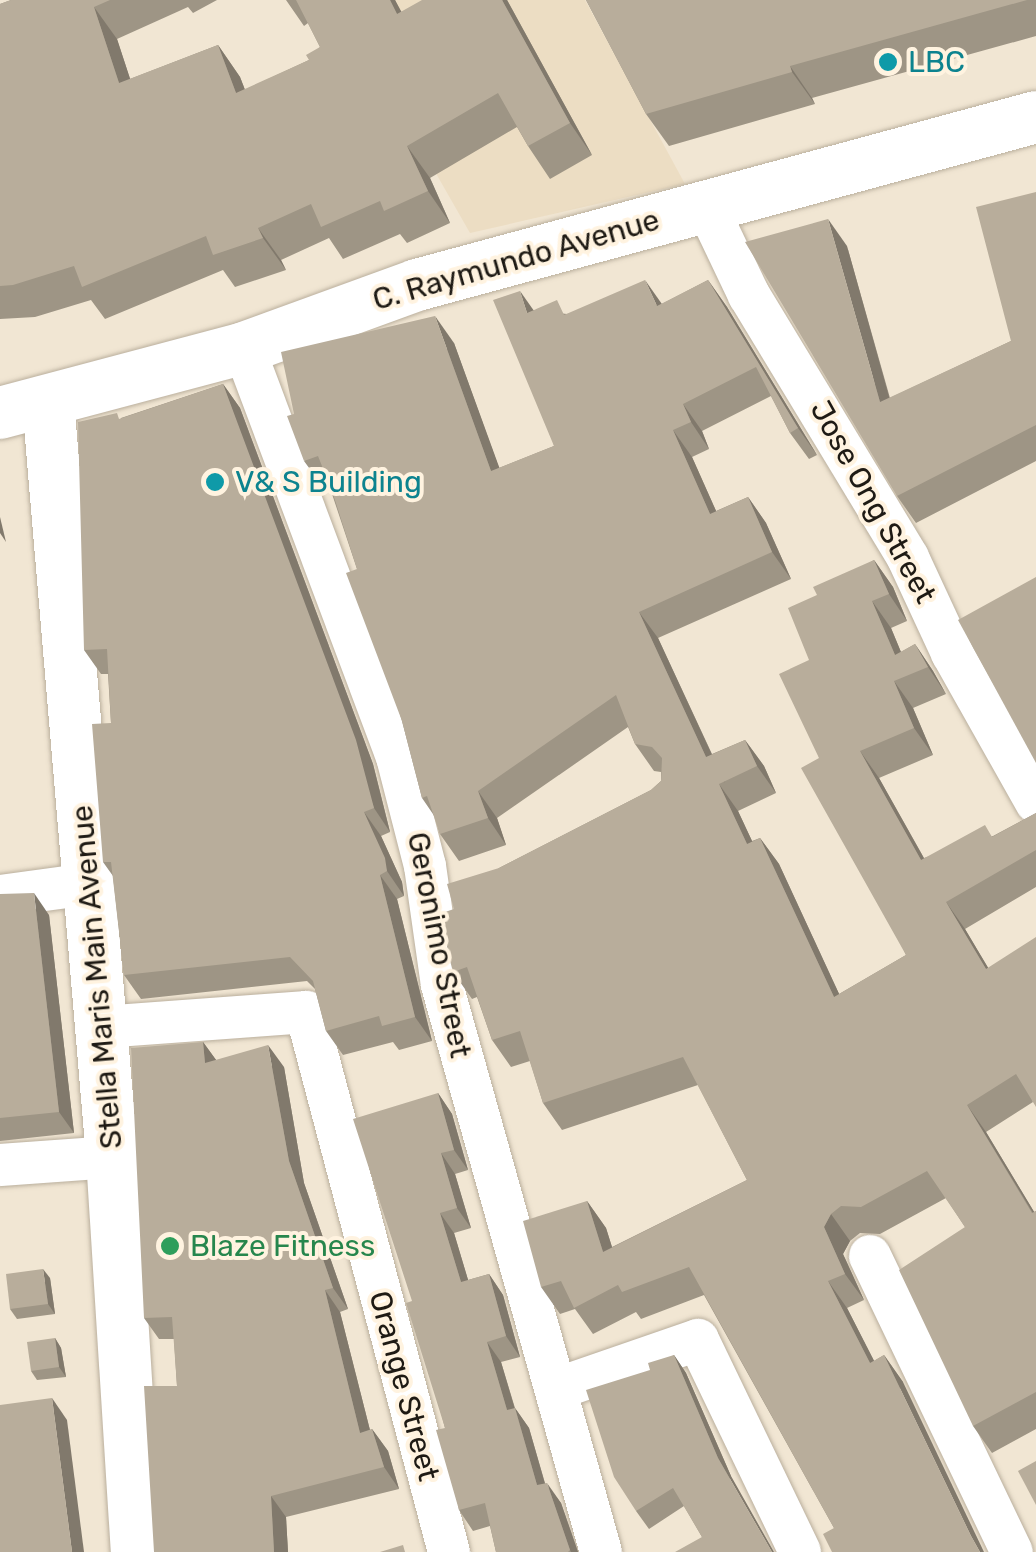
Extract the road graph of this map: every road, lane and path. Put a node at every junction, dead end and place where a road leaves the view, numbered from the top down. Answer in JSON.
{"nodes":[{"id":1,"x":1036,"y":117,"type":"edge"},
{"id":2,"x":706,"y":205,"type":"junction"},
{"id":3,"x":244,"y":348,"type":"junction"},
{"id":4,"x":24,"y":408,"type":"edge"},
{"id":5,"x":1036,"y":802,"type":"edge"},
{"id":6,"x":89,"y":884,"type":"junction"},
{"id":7,"x":0,"y":896,"type":"edge"},
{"id":8,"x":102,"y":1027,"type":"junction"},
{"id":9,"x":112,"y":1158,"type":"junction"},
{"id":10,"x":0,"y":1165,"type":"edge"},
{"id":11,"x":870,"y":1256,"type":"dead end"},
{"id":12,"x":558,"y":1388,"type":"junction"},
{"id":13,"x":137,"y":1552,"type":"edge"},
{"id":14,"x":449,"y":1552,"type":"edge"},
{"id":15,"x":600,"y":1552,"type":"edge"},
{"id":16,"x":800,"y":1552,"type":"edge"},
{"id":17,"x":1012,"y":1552,"type":"edge"}],
"edges":[{"from":1,"to":2,"type":"main road","name":"C. Raymundo Avenue"},
{"from":2,"to":3,"type":"main road","name":"C. Raymundo Avenue"},
{"from":2,"to":5,"type":"street","name":"Jose Ong Street"},
{"from":3,"to":4,"type":"main road","name":"C. Raymundo Avenue"},
{"from":3,"to":12,"type":"street","name":"Geronimo Street"},
{"from":4,"to":6,"type":"main road","name":"Stella Maris Main Avenue"},
{"from":6,"to":7,"type":"street"},
{"from":6,"to":8,"type":"main road","name":"Stella Maris Main Avenue"},
{"from":8,"to":9,"type":"main road","name":"Stella Maris Main Avenue"},
{"from":8,"to":14,"type":"street","name":"Orange Street"},
{"from":9,"to":10,"type":"street"},
{"from":9,"to":13,"type":"main road","name":"Stella Maris Main Avenue"},
{"from":11,"to":17,"type":"street"},
{"from":12,"to":15,"type":"street","name":"Geronimo Street"},
{"from":12,"to":16,"type":"street"}]}
